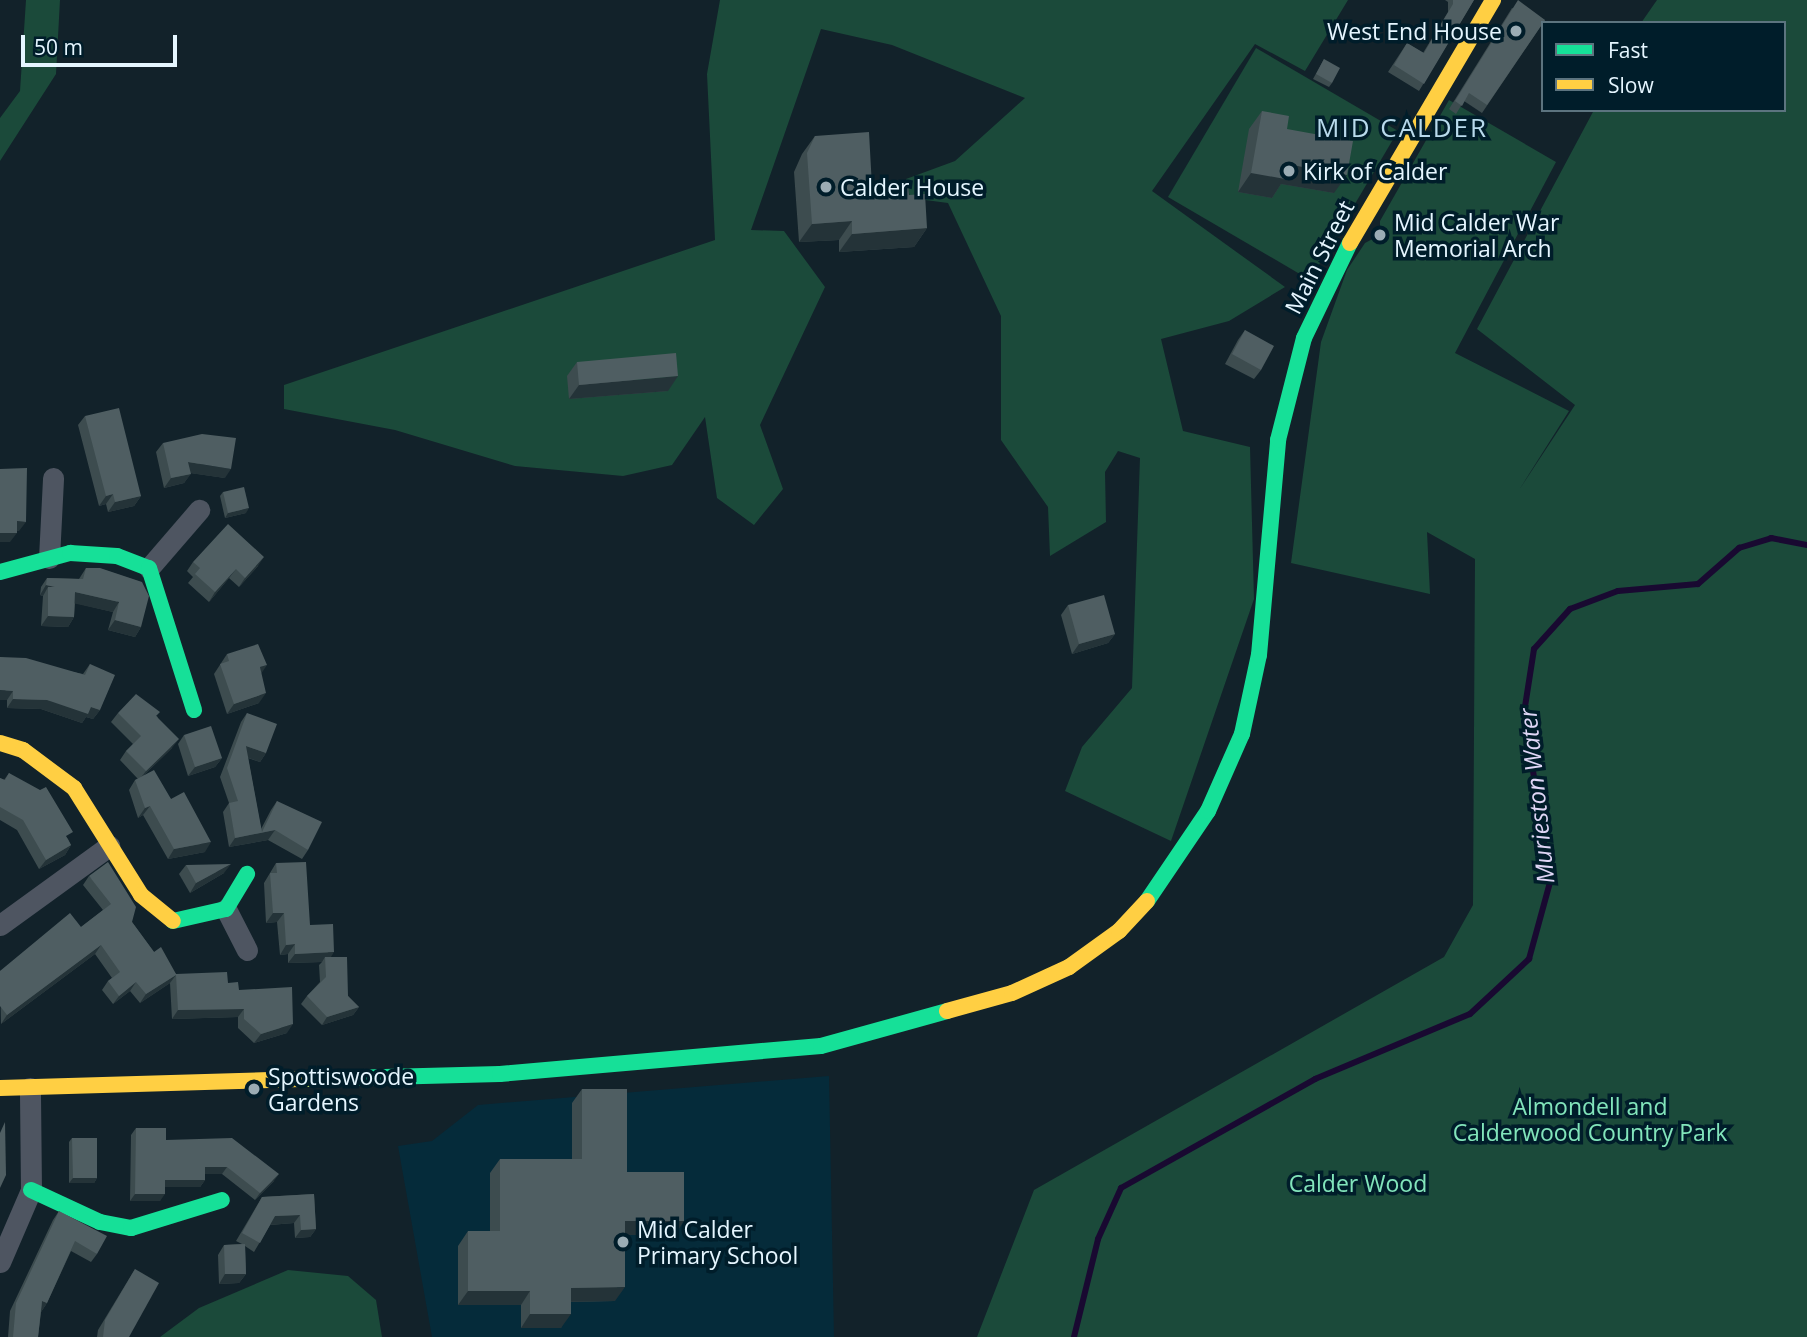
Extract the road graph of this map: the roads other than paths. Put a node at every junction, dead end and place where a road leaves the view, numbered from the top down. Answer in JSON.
{"nodes":[{"id":1,"x":1493,"y":0,"type":"edge"},
{"id":2,"x":53,"y":478,"type":"dead end"},
{"id":3,"x":199,"y":510,"type":"dead end"},
{"id":4,"x":48,"y":558,"type":"junction"},
{"id":5,"x":149,"y":568,"type":"junction"},
{"id":6,"x":0,"y":572,"type":"edge"},
{"id":7,"x":194,"y":710,"type":"dead end"},
{"id":8,"x":0,"y":743,"type":"edge"},
{"id":9,"x":109,"y":846,"type":"junction"},
{"id":10,"x":247,"y":874,"type":"dead end"},
{"id":11,"x":226,"y":909,"type":"junction"},
{"id":12,"x":0,"y":925,"type":"edge"},
{"id":13,"x":247,"y":950,"type":"dead end"},
{"id":14,"x":0,"y":1088,"type":"edge"},
{"id":15,"x":30,"y":1088,"type":"junction"},
{"id":16,"x":31,"y":1190,"type":"junction"},
{"id":17,"x":222,"y":1199,"type":"dead end"},
{"id":18,"x":0,"y":1262,"type":"edge"}],
"edges":[{"from":1,"to":15,"type":"street","name":"Main Street"},
{"from":2,"to":4,"type":"street"},
{"from":3,"to":5,"type":"street"},
{"from":4,"to":5,"type":"street"},
{"from":4,"to":6,"type":"street"},
{"from":5,"to":7,"type":"street"},
{"from":8,"to":9,"type":"street"},
{"from":9,"to":11,"type":"street"},
{"from":9,"to":12,"type":"street"},
{"from":10,"to":11,"type":"street"},
{"from":11,"to":13,"type":"street"},
{"from":14,"to":15,"type":"street","name":"Main Street"},
{"from":15,"to":16,"type":"street"},
{"from":16,"to":17,"type":"street"},
{"from":16,"to":18,"type":"street"}]}
